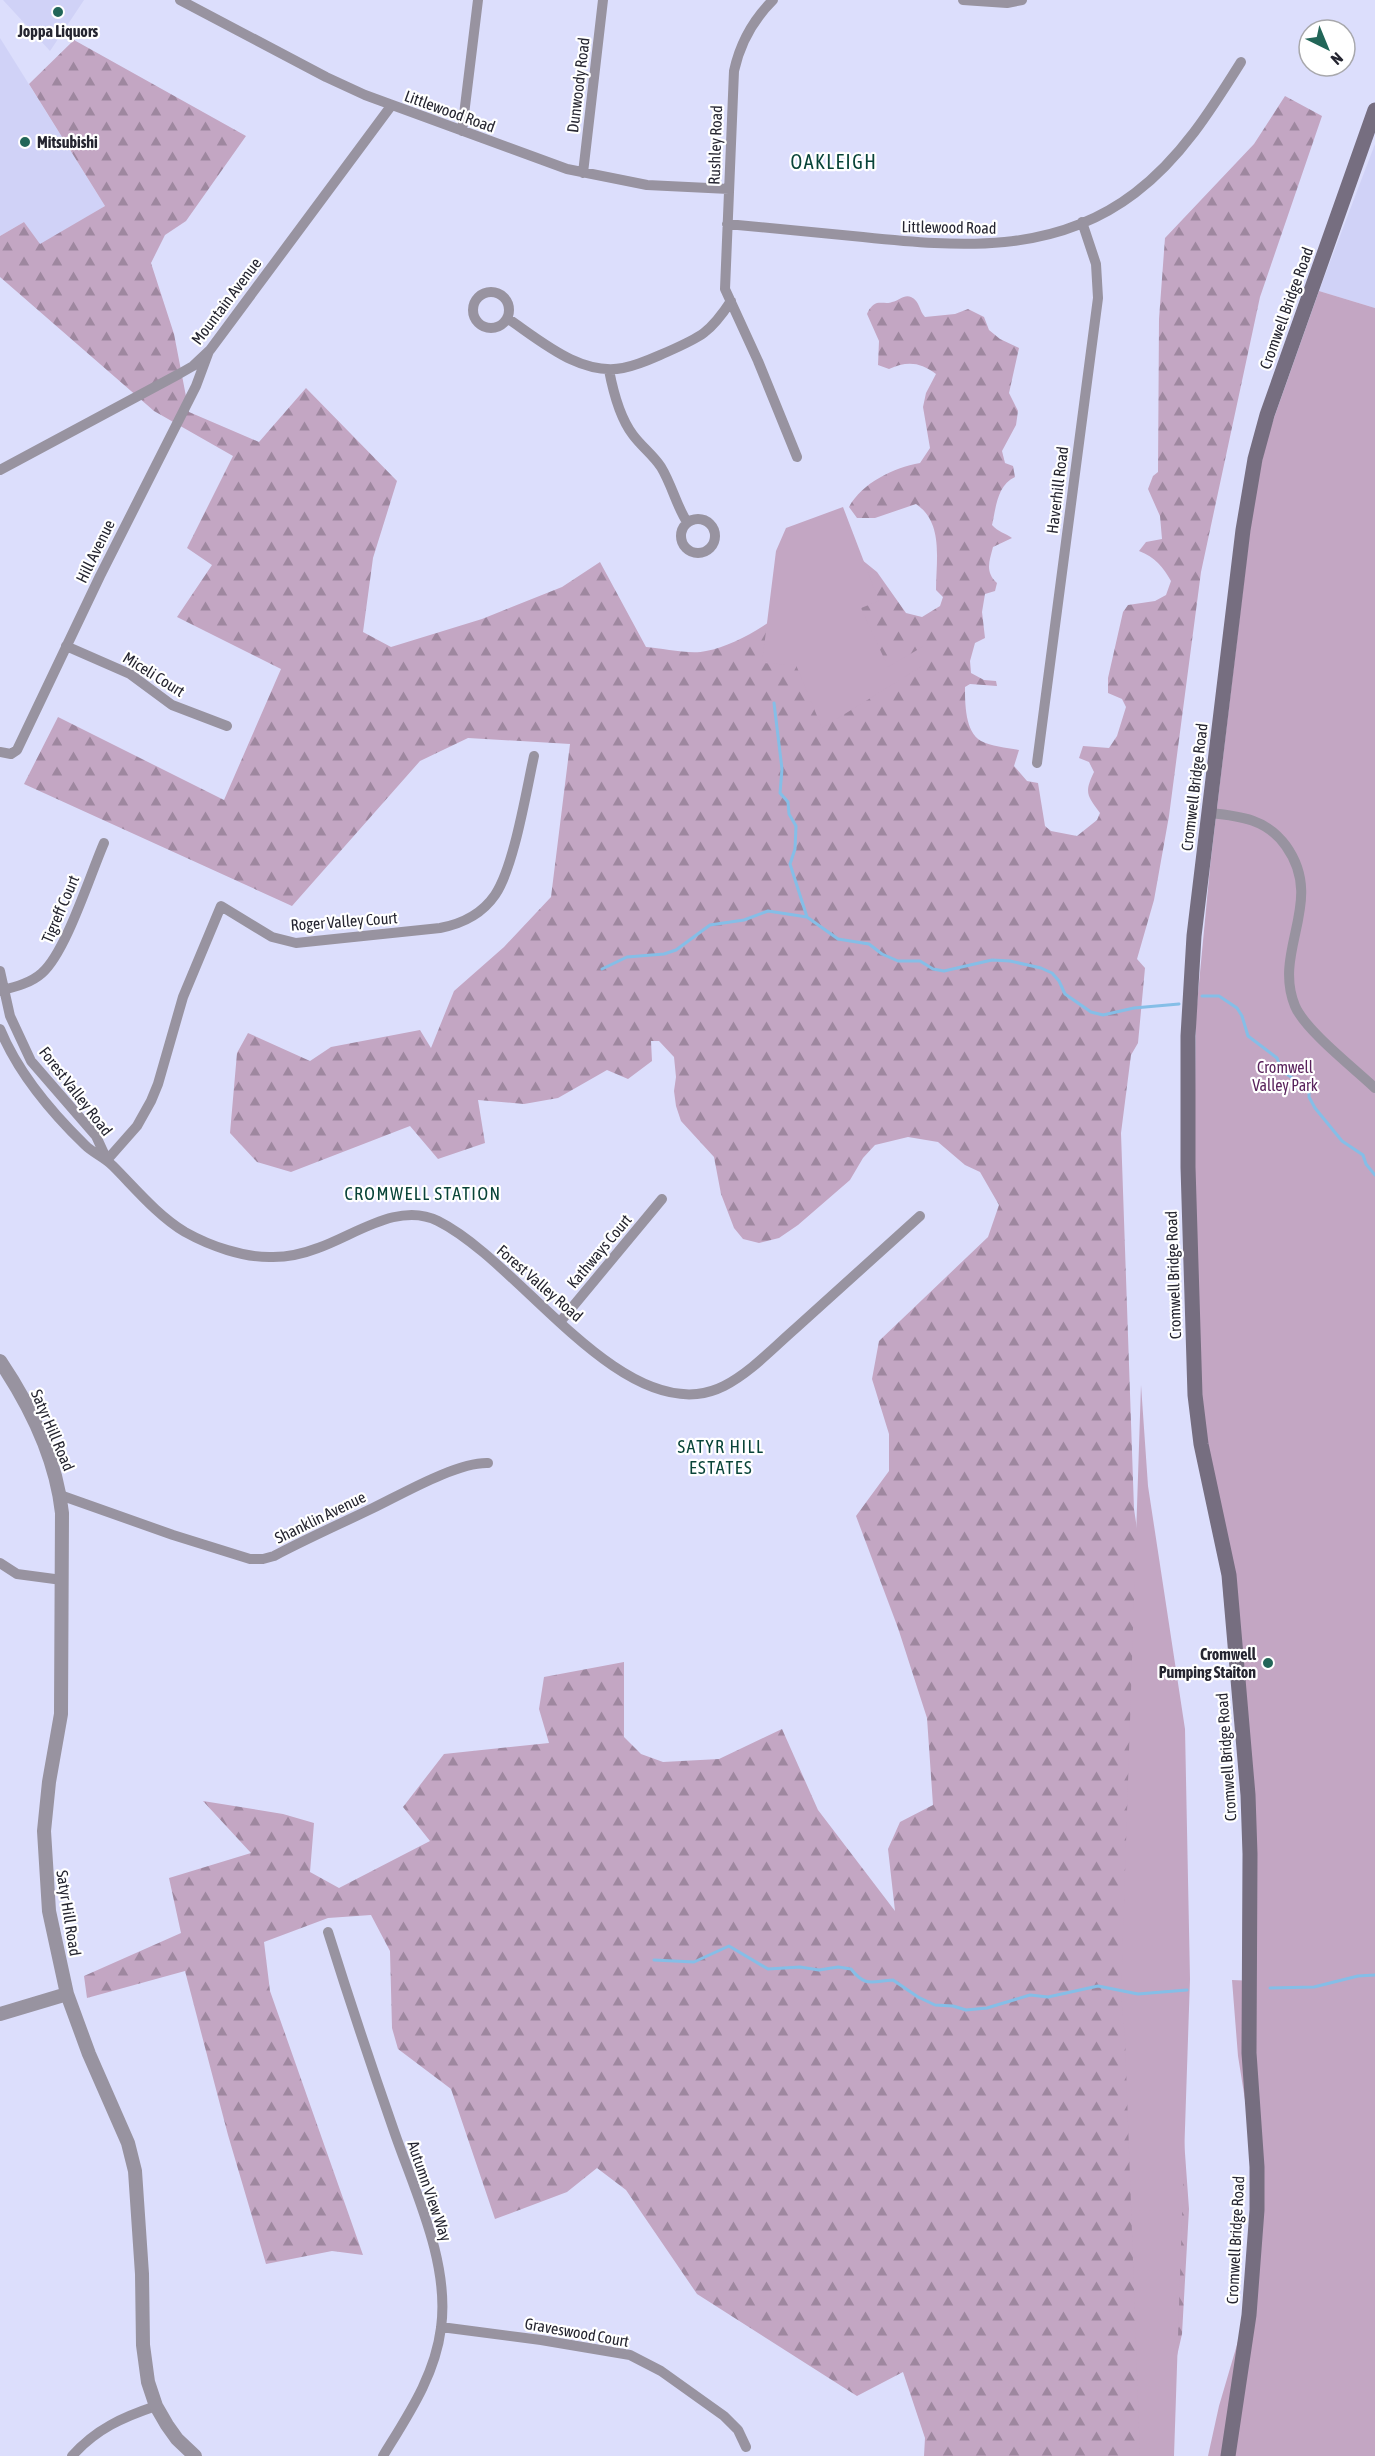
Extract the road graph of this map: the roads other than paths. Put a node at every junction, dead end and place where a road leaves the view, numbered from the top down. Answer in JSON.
{"nodes":[{"id":1,"x":180,"y":0,"type":"edge"},
{"id":2,"x":478,"y":0,"type":"edge"},
{"id":3,"x":603,"y":0,"type":"edge"},
{"id":4,"x":773,"y":0,"type":"edge"},
{"id":5,"x":963,"y":0,"type":"edge"},
{"id":6,"x":1022,"y":0,"type":"edge"},
{"id":7,"x":1241,"y":62,"type":"dead end"},
{"id":8,"x":391,"y":106,"type":"junction"},
{"id":9,"x":1375,"y":110,"type":"edge"},
{"id":10,"x":462,"y":131,"type":"junction"},
{"id":11,"x":583,"y":172,"type":"junction"},
{"id":12,"x":729,"y":189,"type":"junction"},
{"id":13,"x":1082,"y":222,"type":"junction"},
{"id":14,"x":727,"y":224,"type":"junction"},
{"id":15,"x":730,"y":302,"type":"junction"},
{"id":16,"x":507,"y":318,"type":"dead end"},
{"id":17,"x":210,"y":351,"type":"junction"},
{"id":18,"x":609,"y":370,"type":"junction"},
{"id":19,"x":797,"y":457,"type":"dead end"},
{"id":20,"x":0,"y":470,"type":"edge"},
{"id":21,"x":687,"y":522,"type":"dead end"},
{"id":22,"x":66,"y":646,"type":"junction"},
{"id":23,"x":227,"y":726,"type":"dead end"},
{"id":24,"x":0,"y":752,"type":"edge"},
{"id":25,"x":534,"y":756,"type":"dead end"},
{"id":26,"x":1037,"y":763,"type":"dead end"},
{"id":27,"x":1209,"y":813,"type":"junction"},
{"id":28,"x":104,"y":843,"type":"dead end"},
{"id":29,"x":0,"y":971,"type":"edge"},
{"id":30,"x":2,"y":991,"type":"edge"},
{"id":31,"x":0,"y":1029,"type":"edge"},
{"id":32,"x":1375,"y":1088,"type":"edge"},
{"id":33,"x":107,"y":1160,"type":"junction"},
{"id":34,"x":662,"y":1199,"type":"dead end"},
{"id":35,"x":920,"y":1215,"type":"dead end"},
{"id":36,"x":560,"y":1322,"type":"junction"},
{"id":37,"x":0,"y":1361,"type":"edge"},
{"id":38,"x":488,"y":1463,"type":"dead end"},
{"id":39,"x":60,"y":1495,"type":"junction"},
{"id":40,"x":0,"y":1563,"type":"edge"},
{"id":41,"x":62,"y":1580,"type":"junction"},
{"id":42,"x":328,"y":1932,"type":"dead end"},
{"id":43,"x":67,"y":1994,"type":"junction"},
{"id":44,"x":0,"y":2014,"type":"edge"},
{"id":45,"x":441,"y":2327,"type":"junction"},
{"id":46,"x":156,"y":2406,"type":"junction"},
{"id":47,"x":746,"y":2447,"type":"dead end"},
{"id":48,"x":72,"y":2456,"type":"edge"},
{"id":49,"x":195,"y":2456,"type":"edge"},
{"id":50,"x":383,"y":2456,"type":"edge"},
{"id":51,"x":1228,"y":2456,"type":"edge"}],
"edges":[{"from":1,"to":8,"type":"street","name":"Littlewood Road"},
{"from":2,"to":10,"type":"street"},
{"from":3,"to":11,"type":"street","name":"Dunwoody Road"},
{"from":4,"to":12,"type":"street","name":"Rushley Road"},
{"from":5,"to":6,"type":"street"},
{"from":7,"to":13,"type":"street","name":"Littlewood Road"},
{"from":8,"to":10,"type":"street","name":"Littlewood Road"},
{"from":8,"to":17,"type":"street","name":"Mountain Avenue"},
{"from":9,"to":27,"type":"main road","name":"Cromwell Bridge Road"},
{"from":10,"to":11,"type":"street","name":"Littlewood Road"},
{"from":11,"to":12,"type":"street","name":"Littlewood Road"},
{"from":12,"to":14,"type":"street","name":"Rushley Road"},
{"from":13,"to":14,"type":"street","name":"Littlewood Road"},
{"from":13,"to":26,"type":"street","name":"Haverhill Road"},
{"from":14,"to":15,"type":"street","name":"Rushley Road"},
{"from":15,"to":18,"type":"street"},
{"from":15,"to":19,"type":"street","name":"Rushley Road"},
{"from":16,"to":18,"type":"street"},
{"from":17,"to":20,"type":"street","name":"Mountain Avenue"},
{"from":17,"to":22,"type":"street","name":"Hill Avenue"},
{"from":18,"to":21,"type":"street"},
{"from":22,"to":23,"type":"street","name":"Miceli Court"},
{"from":22,"to":24,"type":"street","name":"Hill Avenue"},
{"from":25,"to":33,"type":"street","name":"Roger Valley Court"},
{"from":27,"to":32,"type":"street"},
{"from":27,"to":51,"type":"main road","name":"Cromwell Bridge Road"},
{"from":28,"to":30,"type":"street","name":"Tigreff Court"},
{"from":29,"to":30,"type":"street","name":"Forest Valley Road"},
{"from":30,"to":33,"type":"street","name":"Forest Valley Road"},
{"from":31,"to":33,"type":"street","name":"Forest Valley Road"},
{"from":33,"to":36,"type":"street","name":"Forest Valley Road"},
{"from":34,"to":36,"type":"street","name":"Kathways Court"},
{"from":35,"to":36,"type":"street","name":"Forest Valley Road"},
{"from":37,"to":39,"type":"street","name":"Satyr Hill Road"},
{"from":38,"to":39,"type":"street","name":"Shanklin Avenue"},
{"from":39,"to":41,"type":"street","name":"Satyr Hill Road"},
{"from":40,"to":41,"type":"street"},
{"from":41,"to":43,"type":"street","name":"Satyr Hill Road"},
{"from":42,"to":45,"type":"street","name":"Autumn View Way"},
{"from":43,"to":44,"type":"street"},
{"from":43,"to":46,"type":"street","name":"Satyr Hill Road"},
{"from":45,"to":47,"type":"street","name":"Graveswood Court"},
{"from":45,"to":50,"type":"street","name":"Autumn View Way"},
{"from":46,"to":48,"type":"street"},
{"from":46,"to":49,"type":"street","name":"Satyr Hill Road"}]}
